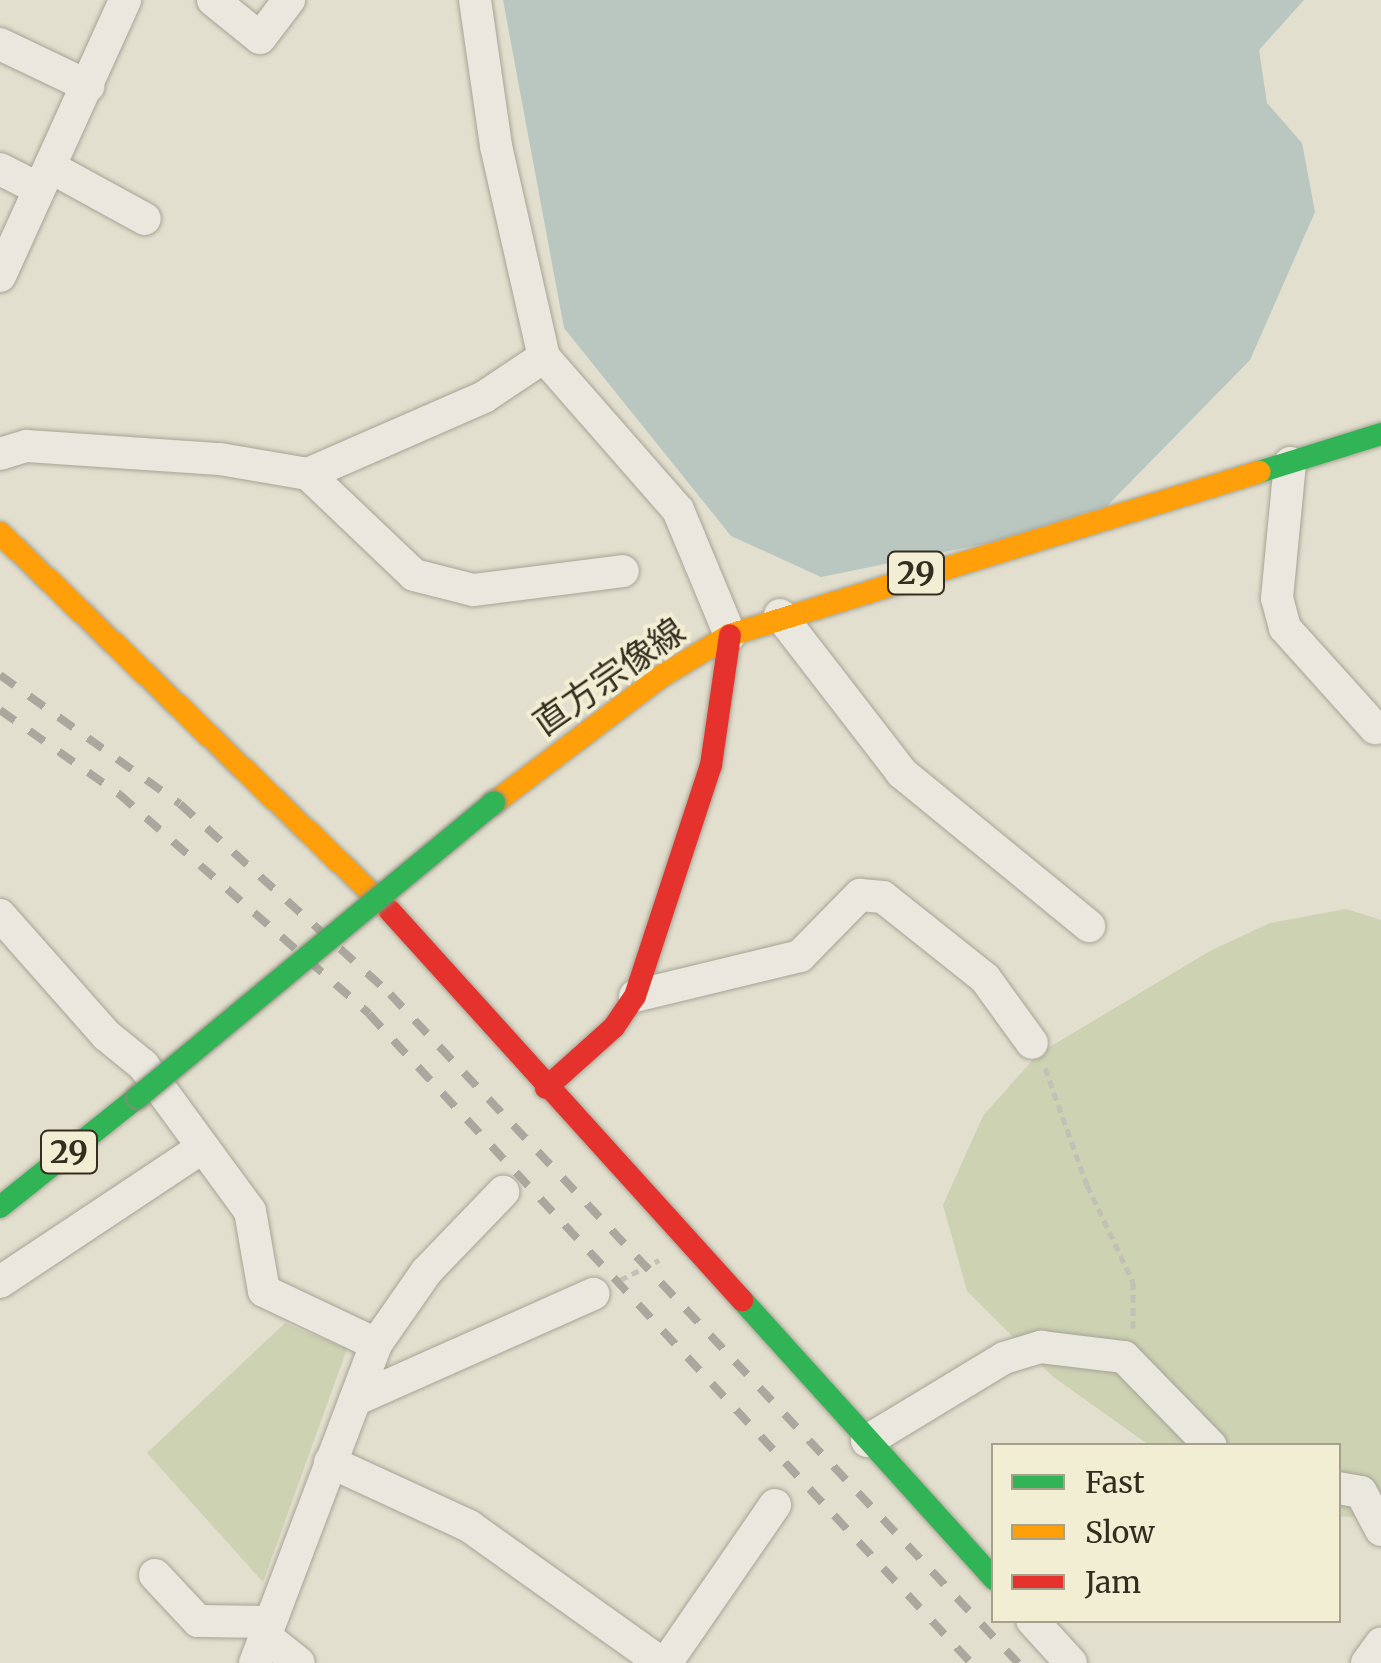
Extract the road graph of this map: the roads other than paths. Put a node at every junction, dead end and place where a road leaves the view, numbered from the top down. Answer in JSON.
{"nodes":[{"id":1,"x":213,"y":0,"type":"edge"},
{"id":2,"x":289,"y":0,"type":"edge"},
{"id":3,"x":475,"y":0,"type":"edge"},
{"id":4,"x":121,"y":1,"type":"edge"},
{"id":5,"x":0,"y":44,"type":"edge"},
{"id":6,"x":88,"y":86,"type":"junction"},
{"id":7,"x":0,"y":169,"type":"edge"},
{"id":8,"x":44,"y":178,"type":"junction"},
{"id":9,"x":145,"y":218,"type":"dead end"},
{"id":10,"x":0,"y":276,"type":"edge"},
{"id":11,"x":544,"y":356,"type":"junction"},
{"id":12,"x":1381,"y":434,"type":"edge"},
{"id":13,"x":0,"y":454,"type":"edge"},
{"id":14,"x":1290,"y":462,"type":"junction"},
{"id":15,"x":308,"y":474,"type":"junction"},
{"id":16,"x":0,"y":533,"type":"edge"},
{"id":17,"x":624,"y":571,"type":"dead end"},
{"id":18,"x":780,"y":615,"type":"junction"},
{"id":19,"x":730,"y":635,"type":"junction"},
{"id":20,"x":1375,"y":728,"type":"dead end"},
{"id":21,"x":0,"y":915,"type":"edge"},
{"id":22,"x":1089,"y":926,"type":"dead end"},
{"id":23,"x":636,"y":996,"type":"junction"},
{"id":24,"x":1032,"y":1043,"type":"road end"},
{"id":25,"x":546,"y":1088,"type":"junction"},
{"id":26,"x":199,"y":1150,"type":"junction"},
{"id":27,"x":503,"y":1192,"type":"dead end"},
{"id":28,"x":0,"y":1207,"type":"edge"},
{"id":29,"x":0,"y":1282,"type":"edge"},
{"id":30,"x":593,"y":1294,"type":"road end"},
{"id":31,"x":376,"y":1344,"type":"junction"},
{"id":32,"x":355,"y":1400,"type":"junction"},
{"id":33,"x":868,"y":1441,"type":"junction"},
{"id":34,"x":1208,"y":1443,"type":"edge"},
{"id":35,"x":330,"y":1462,"type":"junction"},
{"id":36,"x":1341,"y":1489,"type":"edge"},
{"id":37,"x":775,"y":1504,"type":"dead end"},
{"id":38,"x":1381,"y":1530,"type":"edge"},
{"id":39,"x":991,"y":1575,"type":"edge"},
{"id":40,"x":155,"y":1576,"type":"dead end"},
{"id":41,"x":1035,"y":1623,"type":"edge"},
{"id":42,"x":263,"y":1640,"type":"edge"},
{"id":43,"x":1381,"y":1644,"type":"edge"},
{"id":44,"x":298,"y":1663,"type":"edge"},
{"id":45,"x":664,"y":1663,"type":"edge"},
{"id":46,"x":1071,"y":1663,"type":"edge"},
{"id":47,"x":1366,"y":1663,"type":"edge"}],
"edges":[{"from":1,"to":2,"type":"street"},
{"from":3,"to":11,"type":"street"},
{"from":4,"to":6,"type":"street"},
{"from":5,"to":6,"type":"street"},
{"from":6,"to":8,"type":"street"},
{"from":7,"to":8,"type":"street"},
{"from":8,"to":9,"type":"street"},
{"from":8,"to":10,"type":"street"},
{"from":11,"to":15,"type":"street"},
{"from":11,"to":19,"type":"street"},
{"from":12,"to":14,"type":"street","name":"直方宗像線","number":"29"},
{"from":13,"to":15,"type":"street"},
{"from":14,"to":18,"type":"street","name":"直方宗像線","number":"29"},
{"from":14,"to":20,"type":"street"},
{"from":15,"to":17,"type":"street"},
{"from":16,"to":25,"type":"street"},
{"from":18,"to":19,"type":"street","name":"直方宗像線","number":"29"},
{"from":18,"to":22,"type":"street"},
{"from":19,"to":23,"type":"street"},
{"from":19,"to":28,"type":"street","name":"直方宗像線","number":"29","bridge":true},
{"from":21,"to":26,"type":"street"},
{"from":23,"to":24,"type":"street"},
{"from":23,"to":25,"type":"street"},
{"from":25,"to":33,"type":"street"},
{"from":26,"to":29,"type":"street"},
{"from":26,"to":31,"type":"street"},
{"from":27,"to":31,"type":"street"},
{"from":30,"to":32,"type":"street"},
{"from":31,"to":32,"type":"street"},
{"from":32,"to":35,"type":"street"},
{"from":33,"to":34,"type":"street"},
{"from":33,"to":39,"type":"street"},
{"from":35,"to":42,"type":"street"},
{"from":35,"to":45,"type":"street"},
{"from":36,"to":38,"type":"street"},
{"from":37,"to":45,"type":"street"},
{"from":40,"to":42,"type":"street"},
{"from":41,"to":46,"type":"street"},
{"from":42,"to":44,"type":"street"},
{"from":43,"to":47,"type":"street"}]}
